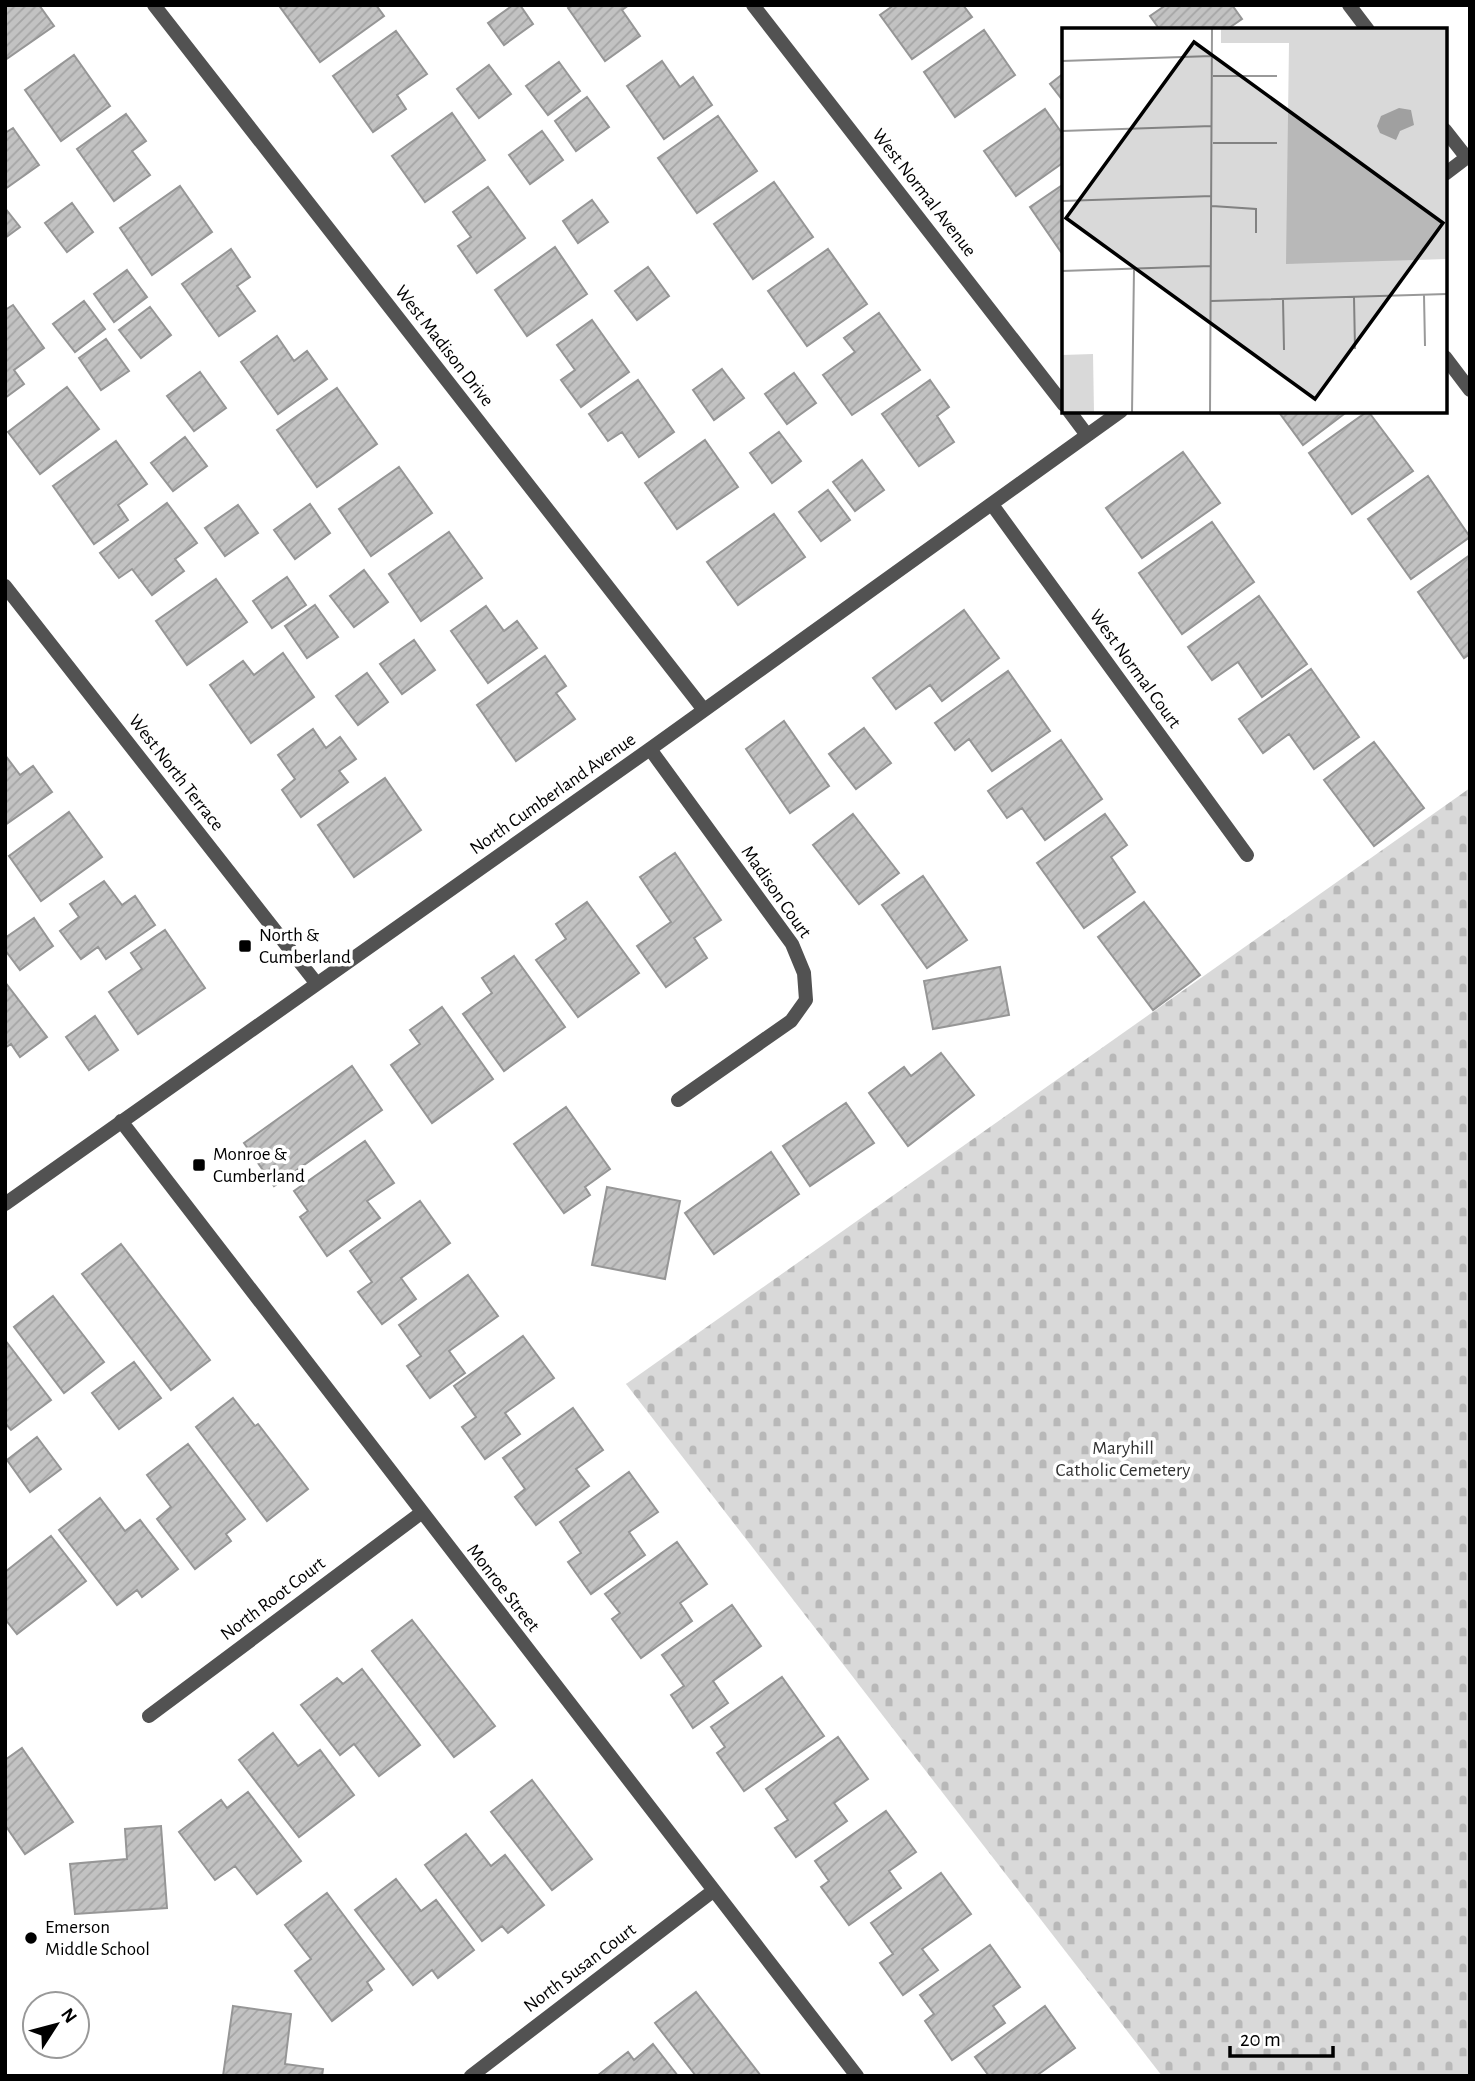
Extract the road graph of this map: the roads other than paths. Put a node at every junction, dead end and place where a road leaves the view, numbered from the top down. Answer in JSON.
{"nodes":[{"id":1,"x":154,"y":5,"type":"edge"},
{"id":2,"x":753,"y":5,"type":"edge"},
{"id":3,"x":1349,"y":5,"type":"edge"},
{"id":4,"x":1366,"y":28,"type":"edge"},
{"id":5,"x":1447,"y":132,"type":"edge"},
{"id":6,"x":1468,"y":156,"type":"edge"},
{"id":7,"x":1447,"y":172,"type":"edge"},
{"id":8,"x":1447,"y":360,"type":"edge"},
{"id":9,"x":1470,"y":390,"type":"edge"},
{"id":10,"x":1062,"y":402,"type":"edge"},
{"id":11,"x":1070,"y":413,"type":"edge"},
{"id":12,"x":1118,"y":413,"type":"edge"},
{"id":13,"x":1087,"y":435,"type":"junction"},
{"id":14,"x":993,"y":506,"type":"junction"},
{"id":15,"x":5,"y":586,"type":"edge"},
{"id":16,"x":704,"y":710,"type":"junction"},
{"id":17,"x":650,"y":749,"type":"junction"},
{"id":18,"x":1247,"y":855,"type":"dead end"},
{"id":19,"x":317,"y":984,"type":"junction"},
{"id":20,"x":678,"y":1100,"type":"dead end"},
{"id":21,"x":121,"y":1121,"type":"junction"},
{"id":22,"x":5,"y":1204,"type":"edge"},
{"id":23,"x":421,"y":1513,"type":"junction"},
{"id":24,"x":149,"y":1716,"type":"dead end"},
{"id":25,"x":713,"y":1891,"type":"junction"},
{"id":26,"x":471,"y":2076,"type":"edge"},
{"id":27,"x":857,"y":2076,"type":"edge"}],
"edges":[{"from":1,"to":16,"type":"street","name":"West Madison Drive"},
{"from":2,"to":10,"type":"street","name":"West Normal Avenue"},
{"from":3,"to":4,"type":"street"},
{"from":5,"to":6,"type":"street"},
{"from":6,"to":7,"type":"street"},
{"from":8,"to":9,"type":"street"},
{"from":11,"to":13,"type":"street"},
{"from":12,"to":13,"type":"street","name":"North Cumberland Avenue"},
{"from":13,"to":14,"type":"street","name":"North Cumberland Avenue"},
{"from":14,"to":16,"type":"street","name":"North Cumberland Avenue"},
{"from":14,"to":18,"type":"street","name":"West Normal Court"},
{"from":15,"to":19,"type":"street","name":"West North Terrace"},
{"from":16,"to":17,"type":"street","name":"North Cumberland Avenue"},
{"from":17,"to":19,"type":"street","name":"North Cumberland Avenue"},
{"from":17,"to":20,"type":"street","name":"Madison Court"},
{"from":19,"to":21,"type":"street","name":"North Cumberland Avenue"},
{"from":21,"to":22,"type":"street","name":"North Cumberland Avenue"},
{"from":21,"to":23,"type":"street","name":"Monroe Street"},
{"from":23,"to":24,"type":"street","name":"North Root Court"},
{"from":23,"to":25,"type":"street","name":"Monroe Street"},
{"from":25,"to":26,"type":"street","name":"North Susan Court"},
{"from":25,"to":27,"type":"street","name":"Monroe Street"}]}
